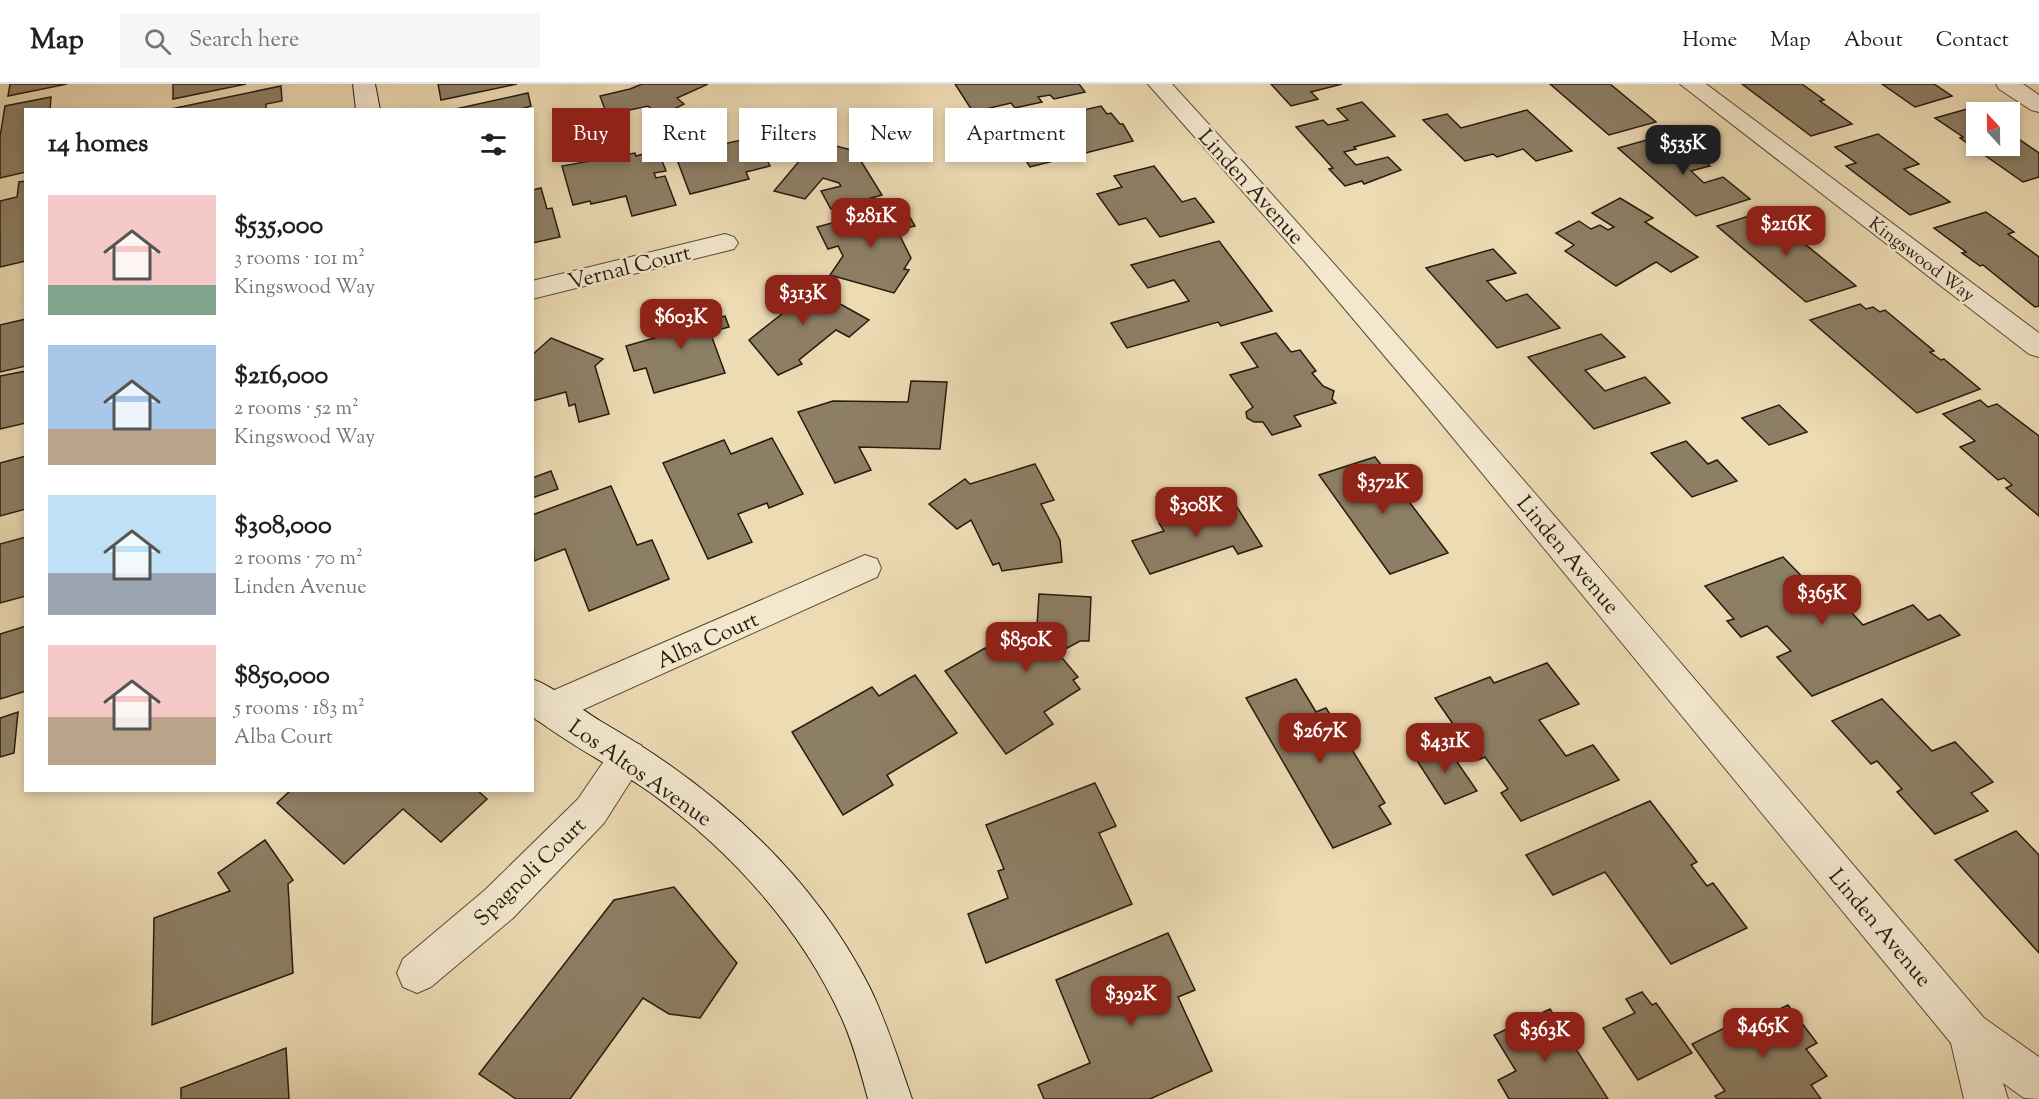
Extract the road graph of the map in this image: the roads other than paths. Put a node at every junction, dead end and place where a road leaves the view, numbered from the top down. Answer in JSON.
{"nodes":[{"id":1,"x":364,"y":84,"type":"edge"},
{"id":2,"x":1159,"y":84,"type":"edge"},
{"id":3,"x":1691,"y":84,"type":"edge"},
{"id":4,"x":2007,"y":84,"type":"edge"},
{"id":5,"x":2039,"y":105,"type":"edge"},
{"id":6,"x":368,"y":108,"type":"edge"},
{"id":7,"x":725,"y":243,"type":"dead end"},
{"id":8,"x":534,"y":290,"type":"edge"},
{"id":9,"x":2039,"y":348,"type":"edge"},
{"id":10,"x":865,"y":568,"type":"dead end"},
{"id":11,"x":540,"y":701,"type":"edge"},
{"id":12,"x":628,"y":757,"type":"junction"},
{"id":13,"x":417,"y":973,"type":"dead end"},
{"id":14,"x":1969,"y":1033,"type":"junction"},
{"id":15,"x":2039,"y":1083,"type":"edge"},
{"id":16,"x":890,"y":1099,"type":"edge"},
{"id":17,"x":1986,"y":1099,"type":"edge"}],
"edges":[{"from":1,"to":6,"type":"street"},
{"from":2,"to":14,"type":"street","name":"Linden Avenue"},
{"from":3,"to":9,"type":"street","name":"Kingswood Way"},
{"from":4,"to":5,"type":"street"},
{"from":7,"to":8,"type":"street","name":"Vernal Court"},
{"from":10,"to":11,"type":"street","name":"Alba Court"},
{"from":11,"to":12,"type":"street","name":"Los Altos Avenue"},
{"from":12,"to":13,"type":"street","name":"Spagnoli Court"},
{"from":12,"to":16,"type":"street","name":"Los Altos Avenue"},
{"from":14,"to":15,"type":"street","name":"Linden Avenue"},
{"from":14,"to":17,"type":"street","name":"Linden Avenue"}]}
